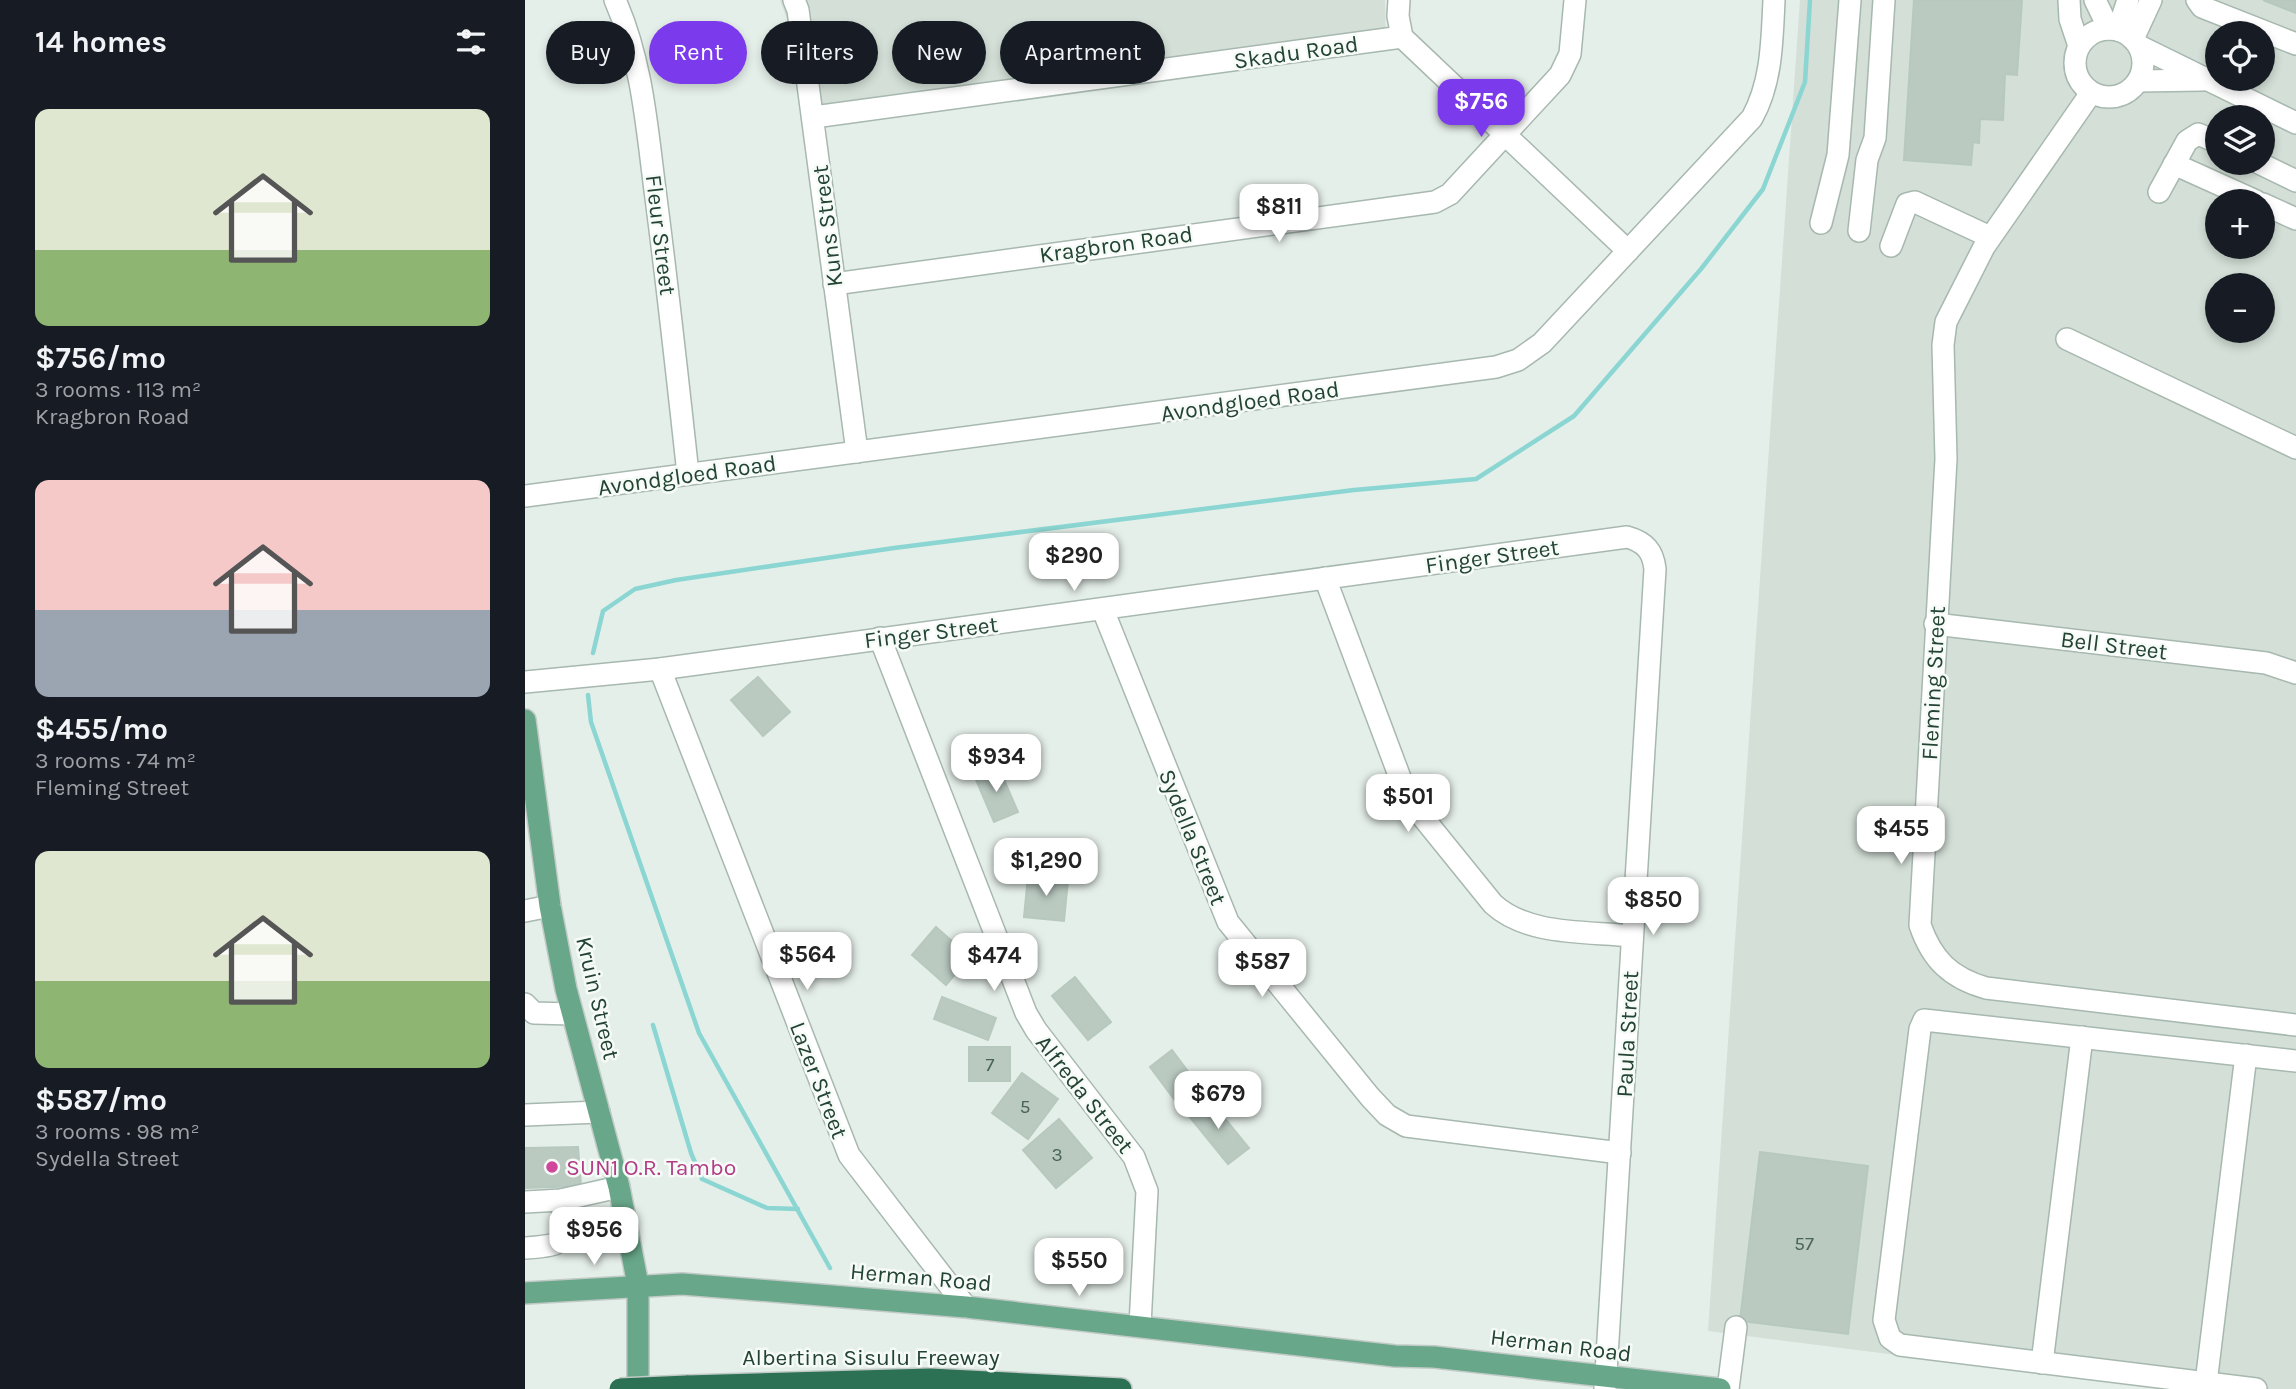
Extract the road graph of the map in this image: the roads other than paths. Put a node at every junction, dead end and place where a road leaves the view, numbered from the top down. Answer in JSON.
{"nodes":[{"id":1,"x":615,"y":0,"type":"edge"},
{"id":2,"x":794,"y":0,"type":"edge"},
{"id":3,"x":1399,"y":0,"type":"edge"},
{"id":4,"x":1575,"y":0,"type":"edge"},
{"id":5,"x":1774,"y":0,"type":"edge"},
{"id":6,"x":1850,"y":0,"type":"edge"},
{"id":7,"x":1884,"y":0,"type":"edge"},
{"id":8,"x":2069,"y":0,"type":"edge"},
{"id":9,"x":2095,"y":0,"type":"edge"},
{"id":10,"x":2128,"y":0,"type":"edge"},
{"id":11,"x":2151,"y":0,"type":"edge"},
{"id":12,"x":2197,"y":0,"type":"edge"},
{"id":13,"x":2125,"y":36,"type":"junction"},
{"id":14,"x":1402,"y":37,"type":"junction"},
{"id":15,"x":2296,"y":44,"type":"edge"},
{"id":16,"x":2079,"y":46,"type":"junction"},
{"id":17,"x":2205,"y":78,"type":"edge"},
{"id":18,"x":2205,"y":80,"type":"edge"},
{"id":19,"x":2138,"y":81,"type":"junction"},
{"id":20,"x":2231,"y":91,"type":"edge"},
{"id":21,"x":2091,"y":93,"type":"junction"},
{"id":22,"x":814,"y":117,"type":"junction"},
{"id":23,"x":2296,"y":123,"type":"edge"},
{"id":24,"x":1508,"y":135,"type":"junction"},
{"id":25,"x":2205,"y":137,"type":"edge"},
{"id":26,"x":1838,"y":155,"type":"junction"},
{"id":27,"x":1867,"y":160,"type":"junction"},
{"id":28,"x":2174,"y":164,"type":"junction"},
{"id":29,"x":2275,"y":171,"type":"edge"},
{"id":30,"x":2296,"y":181,"type":"edge"},
{"id":31,"x":2229,"y":189,"type":"edge"},
{"id":32,"x":2159,"y":192,"type":"dead end"},
{"id":33,"x":2275,"y":209,"type":"edge"},
{"id":34,"x":2296,"y":219,"type":"edge"},
{"id":35,"x":1821,"y":222,"type":"dead end"},
{"id":36,"x":1859,"y":231,"type":"dead end"},
{"id":37,"x":1990,"y":237,"type":"junction"},
{"id":38,"x":1891,"y":246,"type":"dead end"},
{"id":39,"x":1628,"y":251,"type":"junction"},
{"id":40,"x":834,"y":284,"type":"junction"},
{"id":41,"x":2067,"y":339,"type":"dead end"},
{"id":42,"x":2296,"y":448,"type":"edge"},
{"id":43,"x":857,"y":452,"type":"junction"},
{"id":44,"x":688,"y":474,"type":"junction"},
{"id":45,"x":525,"y":496,"type":"edge"},
{"id":46,"x":1627,"y":537,"type":"joint"},
{"id":47,"x":1325,"y":578,"type":"junction"},
{"id":48,"x":1103,"y":610,"type":"junction"},
{"id":49,"x":1935,"y":624,"type":"junction"},
{"id":50,"x":880,"y":638,"type":"junction"},
{"id":51,"x":660,"y":669,"type":"junction"},
{"id":52,"x":2294,"y":672,"type":"edge"},
{"id":53,"x":525,"y":682,"type":"edge"},
{"id":54,"x":525,"y":720,"type":"edge"},
{"id":55,"x":550,"y":906,"type":"junction"},
{"id":56,"x":525,"y":911,"type":"edge"},
{"id":57,"x":1633,"y":936,"type":"junction"},
{"id":58,"x":525,"y":1004,"type":"edge"},
{"id":59,"x":572,"y":1014,"type":"junction"},
{"id":60,"x":2296,"y":1025,"type":"edge"},
{"id":61,"x":2082,"y":1037,"type":"junction"},
{"id":62,"x":2246,"y":1055,"type":"junction"},
{"id":63,"x":2296,"y":1061,"type":"edge"},
{"id":64,"x":599,"y":1112,"type":"junction"},
{"id":65,"x":525,"y":1115,"type":"edge"},
{"id":66,"x":1620,"y":1153,"type":"junction"},
{"id":67,"x":619,"y":1187,"type":"junction"},
{"id":68,"x":561,"y":1200,"type":"junction"},
{"id":69,"x":525,"y":1202,"type":"edge"},
{"id":70,"x":525,"y":1248,"type":"edge"},
{"id":71,"x":638,"y":1285,"type":"junction"},
{"id":72,"x":525,"y":1293,"type":"edge"},
{"id":73,"x":966,"y":1307,"type":"junction"},
{"id":74,"x":1140,"y":1325,"type":"junction"},
{"id":75,"x":1736,"y":1327,"type":"dead end"},
{"id":76,"x":2042,"y":1363,"type":"junction"},
{"id":77,"x":2206,"y":1383,"type":"junction"},
{"id":78,"x":1606,"y":1385,"type":"edge"},
{"id":79,"x":620,"y":1389,"type":"edge"},
{"id":80,"x":638,"y":1389,"type":"edge"},
{"id":81,"x":1121,"y":1389,"type":"edge"},
{"id":82,"x":1720,"y":1389,"type":"edge"},
{"id":83,"x":1728,"y":1389,"type":"edge"},
{"id":84,"x":2256,"y":1389,"type":"edge"}],
"edges":[{"from":1,"to":44,"type":"street","name":"Fleur Street"},
{"from":2,"to":22,"type":"street","name":"Kuns Street"},
{"from":3,"to":14,"type":"street"},
{"from":4,"to":24,"type":"street","name":"Kragbron Road"},
{"from":5,"to":39,"type":"street","name":"Avondgloed Road"},
{"from":6,"to":26,"type":"street"},
{"from":7,"to":27,"type":"street"},
{"from":8,"to":16,"type":"street"},
{"from":9,"to":13,"type":"street"},
{"from":10,"to":13,"type":"street"},
{"from":11,"to":13,"type":"street"},
{"from":12,"to":15,"type":"street"},
{"from":13,"to":16,"type":"street"},
{"from":13,"to":17,"type":"street"},
{"from":13,"to":19,"type":"street"},
{"from":14,"to":22,"type":"street","name":"Skadu Road"},
{"from":14,"to":24,"type":"street"},
{"from":16,"to":21,"type":"street"},
{"from":18,"to":19,"type":"street"},
{"from":19,"to":21,"type":"street"},
{"from":20,"to":23,"type":"street"},
{"from":21,"to":37,"type":"street","name":"Fleming Street"},
{"from":22,"to":40,"type":"street","name":"Kuns Street"},
{"from":24,"to":39,"type":"street"},
{"from":24,"to":40,"type":"street","name":"Kragbron Road"},
{"from":25,"to":28,"type":"street"},
{"from":26,"to":27,"type":"street"},
{"from":26,"to":35,"type":"street"},
{"from":27,"to":36,"type":"street"},
{"from":28,"to":31,"type":"street"},
{"from":28,"to":32,"type":"street"},
{"from":29,"to":30,"type":"street"},
{"from":33,"to":34,"type":"street"},
{"from":37,"to":38,"type":"street"},
{"from":37,"to":49,"type":"street","name":"Fleming Street"},
{"from":39,"to":43,"type":"street","name":"Avondgloed Road"},
{"from":40,"to":43,"type":"street","name":"Kuns Street"},
{"from":41,"to":42,"type":"street"},
{"from":43,"to":44,"type":"street","name":"Avondgloed Road"},
{"from":44,"to":45,"type":"street","name":"Avondgloed Road"},
{"from":46,"to":47,"type":"street","name":"Finger Street"},
{"from":46,"to":57,"type":"street","name":"Paula Street"},
{"from":47,"to":48,"type":"street","name":"Finger Street"},
{"from":47,"to":57,"type":"street"},
{"from":48,"to":50,"type":"street","name":"Finger Street"},
{"from":48,"to":66,"type":"street","name":"Sydella Street"},
{"from":49,"to":52,"type":"street","name":"Bell Street"},
{"from":49,"to":60,"type":"street","name":"Fleming Street"},
{"from":50,"to":51,"type":"street","name":"Finger Street"},
{"from":50,"to":74,"type":"street","name":"Alfreda Street"},
{"from":51,"to":53,"type":"street","name":"Finger Street"},
{"from":51,"to":73,"type":"street","name":"Lazer Street"},
{"from":54,"to":55,"type":"main road","name":"Kruin Street"},
{"from":55,"to":56,"type":"street"},
{"from":55,"to":59,"type":"main road","name":"Kruin Street"},
{"from":57,"to":66,"type":"street","name":"Paula Street"},
{"from":58,"to":59,"type":"street"},
{"from":59,"to":64,"type":"main road","name":"Kruin Street"},
{"from":61,"to":62,"type":"street"},
{"from":61,"to":76,"type":"street"},
{"from":61,"to":76,"type":"street"},
{"from":62,"to":63,"type":"street"},
{"from":62,"to":77,"type":"street"},
{"from":64,"to":65,"type":"street"},
{"from":64,"to":67,"type":"main road","name":"Kruin Street"},
{"from":66,"to":78,"type":"street","name":"Paula Street"},
{"from":67,"to":68,"type":"street"},
{"from":67,"to":71,"type":"main road","name":"Kruin Street"},
{"from":68,"to":69,"type":"street"},
{"from":68,"to":70,"type":"street"},
{"from":71,"to":72,"type":"main road","name":"Herman Road"},
{"from":71,"to":73,"type":"main road","name":"Herman Road"},
{"from":71,"to":80,"type":"main road","name":"Kruin Street"},
{"from":73,"to":74,"type":"main road","name":"Herman Road"},
{"from":74,"to":78,"type":"main road","name":"Herman Road"},
{"from":75,"to":83,"type":"street"},
{"from":76,"to":77,"type":"street"},
{"from":77,"to":84,"type":"street"},
{"from":78,"to":82,"type":"main road","name":"Herman Road"},
{"from":79,"to":81,"type":"highway","name":"Albertina Sisulu Freeway","bridge":true}]}
